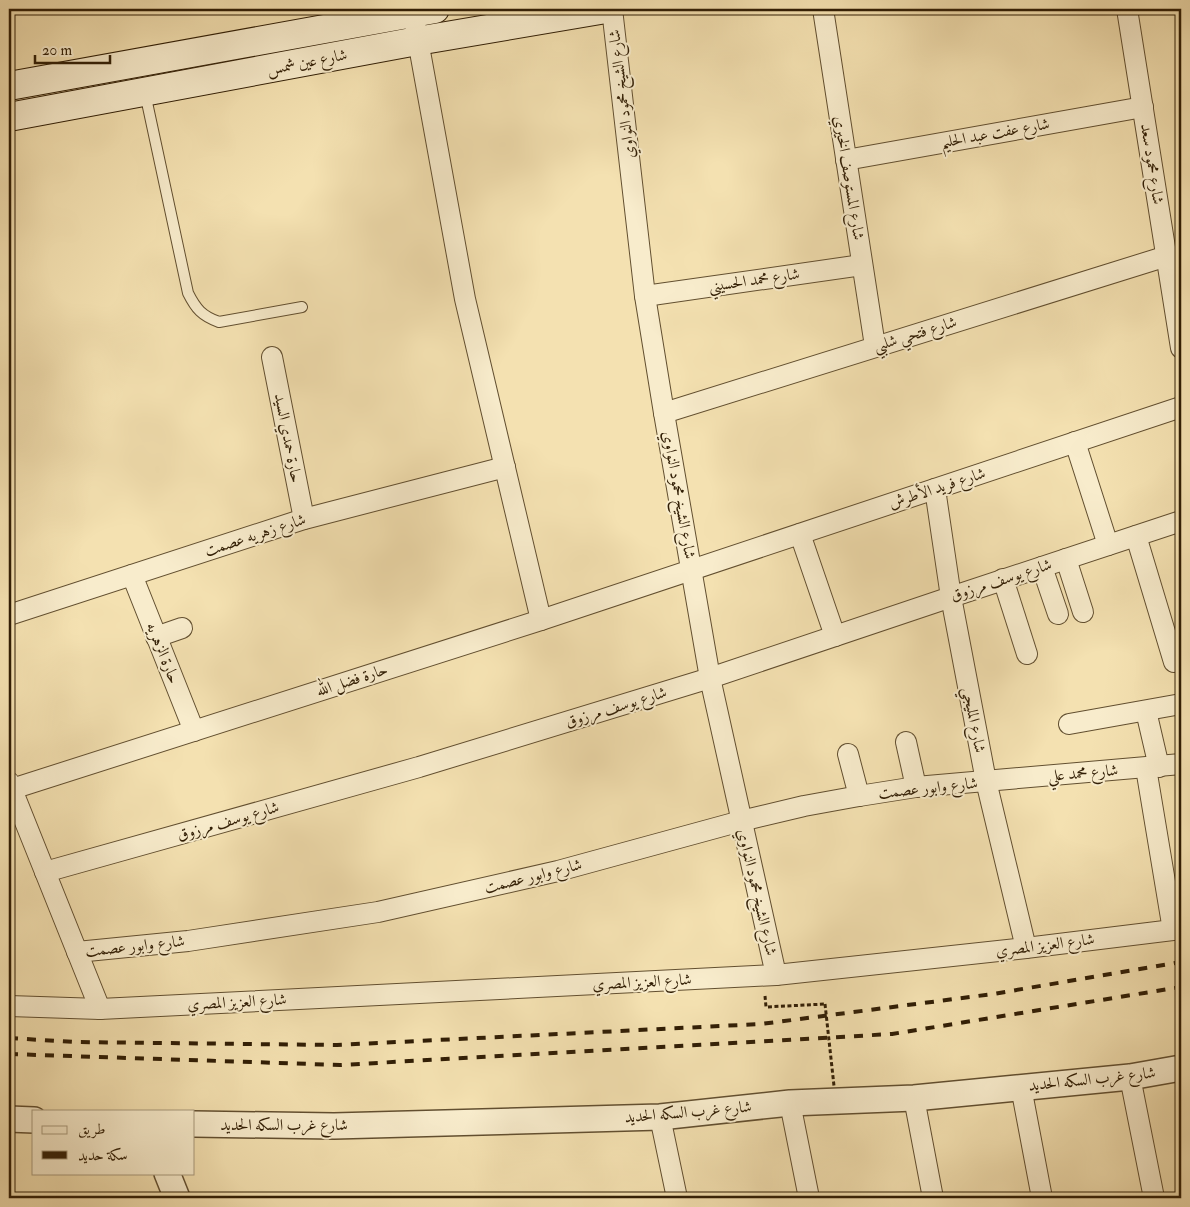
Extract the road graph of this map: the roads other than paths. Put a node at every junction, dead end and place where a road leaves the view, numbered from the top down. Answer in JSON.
{"nodes":[{"id":1,"x":606,"y":9,"type":"edge"},
{"id":2,"x":612,"y":9,"type":"edge"},
{"id":3,"x":823,"y":9,"type":"edge"},
{"id":4,"x":1127,"y":9,"type":"edge"},
{"id":5,"x":428,"y":10,"type":"edge"},
{"id":6,"x":417,"y":42,"type":"junction"},
{"id":7,"x":9,"y":86,"type":"edge"},
{"id":8,"x":145,"y":92,"type":"junction"},
{"id":9,"x":1143,"y":107,"type":"junction"},
{"id":10,"x":9,"y":117,"type":"edge"},
{"id":11,"x":846,"y":160,"type":"junction"},
{"id":12,"x":1167,"y":256,"type":"junction"},
{"id":13,"x":862,"y":265,"type":"junction"},
{"id":14,"x":645,"y":296,"type":"junction"},
{"id":15,"x":302,"y":307,"type":"dead end"},
{"id":16,"x":874,"y":346,"type":"junction"},
{"id":17,"x":1181,"y":348,"type":"edge"},
{"id":18,"x":272,"y":357,"type":"dead end"},
{"id":19,"x":1181,"y":407,"type":"edge"},
{"id":20,"x":664,"y":412,"type":"junction"},
{"id":21,"x":1075,"y":442,"type":"junction"},
{"id":22,"x":505,"y":467,"type":"junction"},
{"id":23,"x":935,"y":489,"type":"junction"},
{"id":24,"x":304,"y":520,"type":"junction"},
{"id":25,"x":1181,"y":522,"type":"edge"},
{"id":26,"x":800,"y":534,"type":"junction"},
{"id":27,"x":1136,"y":536,"type":"junction"},
{"id":28,"x":1108,"y":545,"type":"junction"},
{"id":29,"x":1066,"y":559,"type":"junction"},
{"id":30,"x":1042,"y":567,"type":"junction"},
{"id":31,"x":692,"y":569,"type":"junction"},
{"id":32,"x":132,"y":575,"type":"junction"},
{"id":33,"x":1003,"y":579,"type":"junction"},
{"id":34,"x":951,"y":597,"type":"junction"},
{"id":35,"x":1083,"y":612,"type":"dead end"},
{"id":36,"x":9,"y":614,"type":"edge"},
{"id":37,"x":1058,"y":614,"type":"dead end"},
{"id":38,"x":542,"y":620,"type":"junction"},
{"id":39,"x":182,"y":628,"type":"dead end"},
{"id":40,"x":156,"y":636,"type":"junction"},
{"id":41,"x":835,"y":636,"type":"junction"},
{"id":42,"x":1027,"y":654,"type":"dead end"},
{"id":43,"x":1174,"y":662,"type":"dead end"},
{"id":44,"x":710,"y":678,"type":"junction"},
{"id":45,"x":1181,"y":704,"type":"edge"},
{"id":46,"x":1146,"y":711,"type":"junction"},
{"id":47,"x":1069,"y":724,"type":"dead end"},
{"id":48,"x":194,"y":731,"type":"junction"},
{"id":49,"x":906,"y":742,"type":"dead end"},
{"id":50,"x":848,"y":754,"type":"dead end"},
{"id":51,"x":1181,"y":764,"type":"edge"},
{"id":52,"x":1152,"y":768,"type":"junction"},
{"id":53,"x":986,"y":782,"type":"junction"},
{"id":54,"x":10,"y":786,"type":"edge"},
{"id":55,"x":916,"y":788,"type":"junction"},
{"id":56,"x":858,"y":796,"type":"junction"},
{"id":57,"x":741,"y":821,"type":"junction"},
{"id":58,"x":45,"y":872,"type":"junction"},
{"id":59,"x":1177,"y":929,"type":"edge"},
{"id":60,"x":1026,"y":948,"type":"junction"},
{"id":61,"x":77,"y":952,"type":"junction"},
{"id":62,"x":776,"y":975,"type":"junction"},
{"id":63,"x":9,"y":1006,"type":"edge"},
{"id":64,"x":100,"y":1009,"type":"junction"},
{"id":65,"x":1181,"y":1068,"type":"edge"},
{"id":66,"x":1130,"y":1077,"type":"junction"},
{"id":67,"x":1021,"y":1087,"type":"junction"},
{"id":68,"x":914,"y":1098,"type":"junction"},
{"id":69,"x":790,"y":1103,"type":"junction"},
{"id":70,"x":660,"y":1117,"type":"junction"},
{"id":71,"x":9,"y":1119,"type":"edge"},
{"id":72,"x":32,"y":1120,"type":"edge"},
{"id":73,"x":195,"y":1124,"type":"edge"},
{"id":74,"x":167,"y":1174,"type":"edge"},
{"id":75,"x":177,"y":1198,"type":"edge"},
{"id":76,"x":677,"y":1198,"type":"edge"},
{"id":77,"x":809,"y":1198,"type":"edge"},
{"id":78,"x":933,"y":1198,"type":"edge"},
{"id":79,"x":1042,"y":1198,"type":"edge"},
{"id":80,"x":1154,"y":1198,"type":"edge"}],
"edges":[{"from":1,"to":6,"type":"main road","name":"شارع عين شمس"},
{"from":2,"to":14,"type":"street","name":"شارع الشيخ محمود النواوي"},
{"from":3,"to":11,"type":"street","name":"شارع المستوصف الخيري"},
{"from":4,"to":9,"type":"street","name":"شارع محمود سعد"},
{"from":5,"to":6,"type":"street"},
{"from":5,"to":7,"type":"main road","name":"شارع عين شمس"},
{"from":6,"to":8,"type":"main road","name":"شارع عين شمس"},
{"from":6,"to":22,"type":"street"},
{"from":8,"to":10,"type":"main road","name":"شارع عين شمس"},
{"from":8,"to":15,"type":"lane"},
{"from":9,"to":11,"type":"street","name":"شارع عفت عبد الحليم"},
{"from":9,"to":12,"type":"street","name":"شارع محمود سعد"},
{"from":11,"to":13,"type":"street","name":"شارع المستوصف الخيري"},
{"from":12,"to":16,"type":"street","name":"شارع فتحي شلبي"},
{"from":12,"to":17,"type":"street","name":"شارع محمود سعد"},
{"from":13,"to":14,"type":"street","name":"شارع محمد الحسيني"},
{"from":13,"to":16,"type":"street","name":"شارع المستوصف الخيري"},
{"from":14,"to":20,"type":"street","name":"شارع الشيخ محمود النواوي"},
{"from":16,"to":20,"type":"street","name":"شارع فتحي شلبي"},
{"from":18,"to":24,"type":"street","name":"حارة حمدي السيد"},
{"from":19,"to":21,"type":"street","name":"شارع فريد الأطرش"},
{"from":20,"to":31,"type":"street","name":"شارع الشيخ محمود النواوي"},
{"from":21,"to":23,"type":"street","name":"شارع فريد الأطرش"},
{"from":21,"to":28,"type":"street"},
{"from":22,"to":24,"type":"street","name":"شارع زهريه عصمت"},
{"from":22,"to":38,"type":"street"},
{"from":23,"to":26,"type":"street","name":"شارع فريد الأطرش"},
{"from":23,"to":34,"type":"street","name":"شارع المليجي"},
{"from":24,"to":32,"type":"street","name":"شارع زهريه عصمت"},
{"from":25,"to":27,"type":"street","name":"شارع يوسف مرزوق"},
{"from":26,"to":31,"type":"street","name":"شارع فريد الأطرش"},
{"from":26,"to":41,"type":"street"},
{"from":27,"to":28,"type":"street","name":"شارع يوسف مرزوق"},
{"from":27,"to":43,"type":"street"},
{"from":28,"to":29,"type":"street","name":"شارع يوسف مرزوق"},
{"from":29,"to":30,"type":"street","name":"شارع يوسف مرزوق"},
{"from":29,"to":35,"type":"street"},
{"from":30,"to":33,"type":"street","name":"شارع يوسف مرزوق"},
{"from":30,"to":37,"type":"street"},
{"from":31,"to":38,"type":"street","name":"حارة فضل الله"},
{"from":31,"to":44,"type":"street","name":"شارع الشيخ محمود النواوي"},
{"from":32,"to":36,"type":"street","name":"شارع زهريه عصمت"},
{"from":32,"to":40,"type":"street","name":"حارة الزهريه"},
{"from":33,"to":34,"type":"street","name":"شارع يوسف مرزوق"},
{"from":33,"to":42,"type":"street"},
{"from":34,"to":41,"type":"street","name":"شارع يوسف مرزوق"},
{"from":34,"to":53,"type":"street","name":"شارع المليجي"},
{"from":38,"to":48,"type":"street","name":"حارة فضل الله"},
{"from":39,"to":40,"type":"street"},
{"from":40,"to":48,"type":"street","name":"حارة الزهريه"},
{"from":41,"to":44,"type":"street","name":"شارع يوسف مرزوق"},
{"from":44,"to":57,"type":"street","name":"شارع الشيخ محمود النواوي"},
{"from":44,"to":58,"type":"street","name":"شارع يوسف مرزوق"},
{"from":45,"to":46,"type":"street"},
{"from":46,"to":47,"type":"street"},
{"from":46,"to":52,"type":"street"},
{"from":48,"to":54,"type":"street","name":"حارة فضل الله"},
{"from":49,"to":55,"type":"street"},
{"from":50,"to":56,"type":"street"},
{"from":51,"to":52,"type":"street","name":"شارع محمد علي"},
{"from":52,"to":53,"type":"street","name":"شارع محمد علي"},
{"from":52,"to":59,"type":"street"},
{"from":53,"to":55,"type":"street","name":"شارع وابور عصمت"},
{"from":53,"to":60,"type":"street","name":"شارع المليجي"},
{"from":54,"to":58,"type":"street"},
{"from":55,"to":56,"type":"street","name":"شارع وابور عصمت"},
{"from":56,"to":57,"type":"street","name":"شارع وابور عصمت"},
{"from":57,"to":61,"type":"street","name":"شارع وابور عصمت"},
{"from":57,"to":62,"type":"street","name":"شارع الشيخ محمود النواوي"},
{"from":58,"to":61,"type":"street"},
{"from":59,"to":60,"type":"street","name":"شارع العزيز المصري"},
{"from":60,"to":62,"type":"street","name":"شارع العزيز المصري"},
{"from":61,"to":64,"type":"street"},
{"from":62,"to":64,"type":"street","name":"شارع العزيز المصري"},
{"from":63,"to":64,"type":"street","name":"شارع العزيز المصري"},
{"from":65,"to":66,"type":"street","name":"شارع غرب السكه الحديد"},
{"from":66,"to":67,"type":"street","name":"شارع غرب السكه الحديد"},
{"from":66,"to":80,"type":"street"},
{"from":67,"to":68,"type":"street","name":"شارع غرب السكه الحديد"},
{"from":67,"to":79,"type":"street"},
{"from":68,"to":69,"type":"street","name":"شارع غرب السكه الحديد"},
{"from":68,"to":78,"type":"street"},
{"from":69,"to":70,"type":"street","name":"شارع غرب السكه الحديد"},
{"from":69,"to":77,"type":"street"},
{"from":70,"to":73,"type":"street","name":"شارع غرب السكه الحديد"},
{"from":70,"to":76,"type":"street"},
{"from":71,"to":72,"type":"street"},
{"from":74,"to":75,"type":"street"}]}
